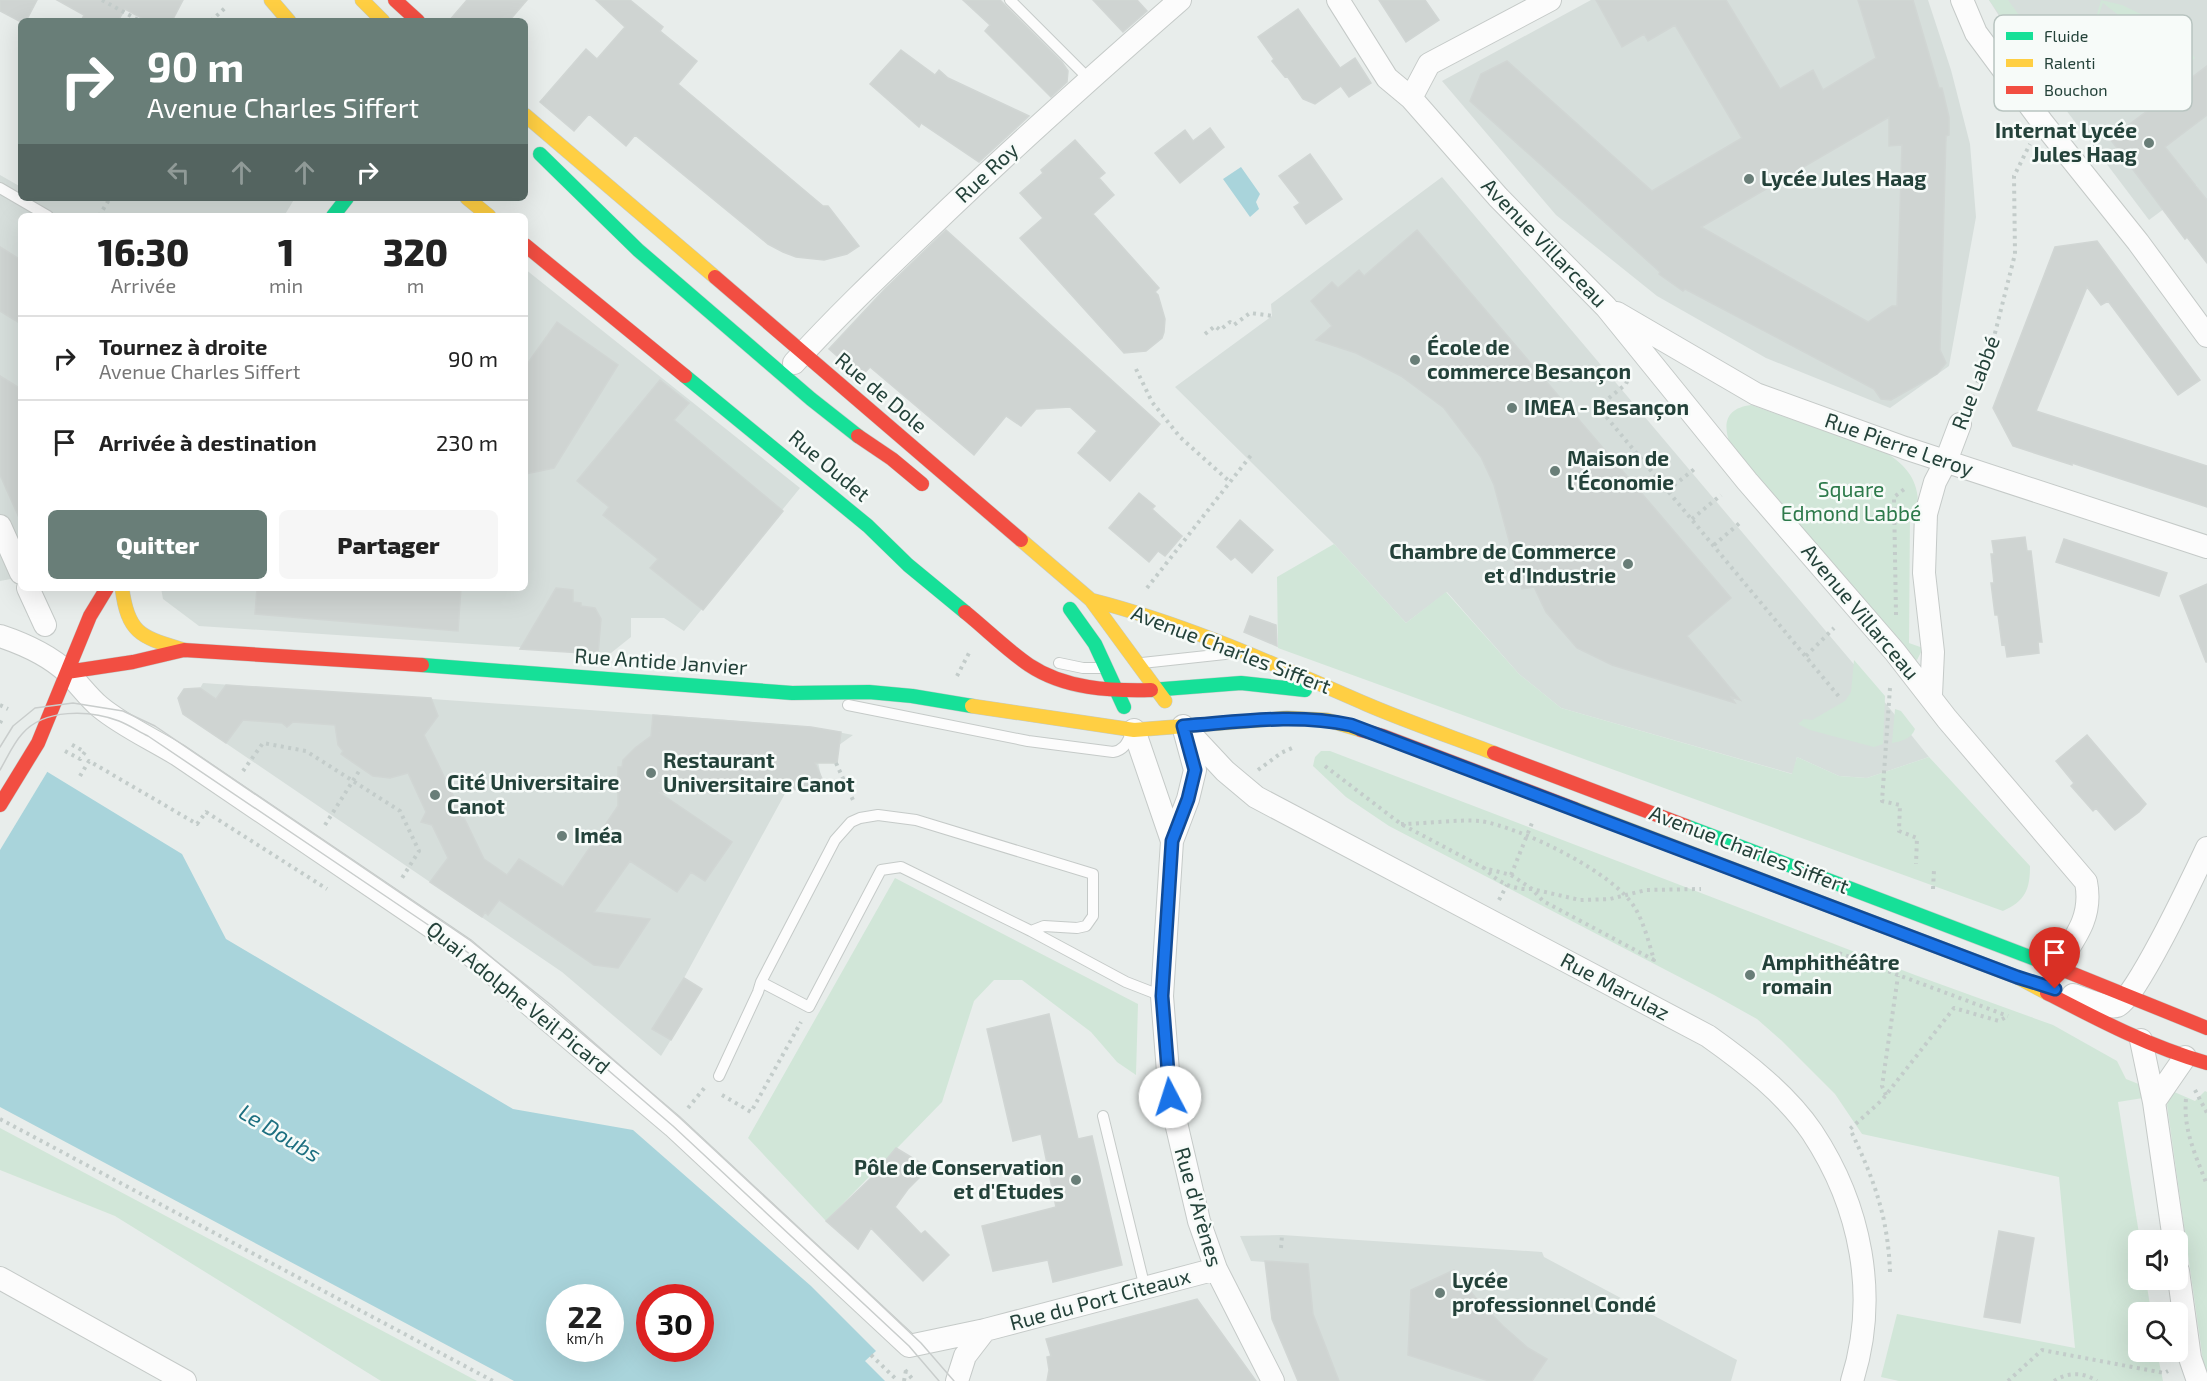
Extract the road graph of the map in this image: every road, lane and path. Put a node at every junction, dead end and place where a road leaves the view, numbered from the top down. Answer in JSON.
{"nodes":[{"id":1,"x":102,"y":0,"type":"edge"},
{"id":2,"x":271,"y":0,"type":"edge"},
{"id":3,"x":362,"y":0,"type":"edge"},
{"id":4,"x":394,"y":0,"type":"edge"},
{"id":5,"x":1010,"y":0,"type":"edge"},
{"id":6,"x":1180,"y":0,"type":"edge"},
{"id":7,"x":1338,"y":0,"type":"edge"},
{"id":8,"x":1550,"y":0,"type":"edge"},
{"id":9,"x":1962,"y":0,"type":"edge"},
{"id":10,"x":225,"y":8,"type":"dead end"},
{"id":11,"x":129,"y":18,"type":"edge"},
{"id":12,"x":214,"y":18,"type":"edge"},
{"id":13,"x":286,"y":18,"type":"edge"},
{"id":14,"x":380,"y":18,"type":"edge"},
{"id":15,"x":415,"y":18,"type":"edge"},
{"id":16,"x":1994,"y":57,"type":"edge"},
{"id":17,"x":1089,"y":79,"type":"junction"},
{"id":18,"x":1411,"y":98,"type":"junction"},
{"id":19,"x":2034,"y":111,"type":"edge"},
{"id":20,"x":528,"y":118,"type":"edge"},
{"id":21,"x":2042,"y":122,"type":"junction"},
{"id":22,"x":534,"y":148,"type":"dead end"},
{"id":23,"x":0,"y":188,"type":"edge"},
{"id":24,"x":18,"y":198,"type":"edge"},
{"id":25,"x":22,"y":201,"type":"edge"},
{"id":26,"x":345,"y":201,"type":"edge"},
{"id":27,"x":471,"y":201,"type":"edge"},
{"id":28,"x":43,"y":213,"type":"edge"},
{"id":29,"x":335,"y":213,"type":"edge"},
{"id":30,"x":485,"y":213,"type":"edge"},
{"id":31,"x":528,"y":247,"type":"edge"},
{"id":32,"x":1606,"y":307,"type":"junction"},
{"id":33,"x":1273,"y":316,"type":"dead end"},
{"id":34,"x":1205,"y":334,"type":"dead end"},
{"id":35,"x":2207,"y":336,"type":"edge"},
{"id":36,"x":1640,"y":351,"type":"junction"},
{"id":37,"x":802,"y":354,"type":"junction"},
{"id":38,"x":1136,"y":369,"type":"dead end"},
{"id":39,"x":783,"y":375,"type":"junction"},
{"id":40,"x":1960,"y":424,"type":"joint"},
{"id":41,"x":1252,"y":454,"type":"dead end"},
{"id":42,"x":1946,"y":461,"type":"junction"},
{"id":43,"x":1696,"y":467,"type":"dead end"},
{"id":44,"x":1230,"y":482,"type":"junction"},
{"id":45,"x":1912,"y":483,"type":"dead end"},
{"id":46,"x":1668,"y":490,"type":"junction"},
{"id":47,"x":935,"y":495,"type":"dead end"},
{"id":48,"x":1721,"y":495,"type":"dead end"},
{"id":49,"x":1692,"y":519,"type":"junction"},
{"id":50,"x":1742,"y":520,"type":"dead end"},
{"id":51,"x":0,"y":526,"type":"edge"},
{"id":52,"x":868,"y":526,"type":"junction"},
{"id":53,"x":1714,"y":545,"type":"junction"},
{"id":54,"x":2207,"y":548,"type":"edge"},
{"id":55,"x":18,"y":566,"type":"edge"},
{"id":56,"x":1146,"y":590,"type":"dead end"},
{"id":57,"x":29,"y":591,"type":"edge"},
{"id":58,"x":105,"y":591,"type":"edge"},
{"id":59,"x":122,"y":591,"type":"edge"},
{"id":60,"x":1058,"y":599,"type":"dead end"},
{"id":61,"x":1091,"y":600,"type":"junction"},
{"id":62,"x":976,"y":606,"type":"dead end"},
{"id":63,"x":45,"y":625,"type":"dead end"},
{"id":64,"x":1834,"y":628,"type":"dead end"},
{"id":65,"x":0,"y":636,"type":"edge"},
{"id":66,"x":971,"y":648,"type":"dead end"},
{"id":67,"x":184,"y":650,"type":"junction"},
{"id":68,"x":1246,"y":652,"type":"junction"},
{"id":69,"x":1895,"y":652,"type":"junction"},
{"id":70,"x":1806,"y":656,"type":"junction"},
{"id":71,"x":1050,"y":660,"type":"dead end"},
{"id":72,"x":1122,"y":665,"type":"junction"},
{"id":73,"x":67,"y":672,"type":"junction"},
{"id":74,"x":952,"y":686,"type":"dead end"},
{"id":75,"x":1156,"y":689,"type":"junction"},
{"id":76,"x":1117,"y":691,"type":"junction"},
{"id":77,"x":792,"y":693,"type":"junction"},
{"id":78,"x":1930,"y":695,"type":"junction"},
{"id":79,"x":1841,"y":699,"type":"dead end"},
{"id":80,"x":0,"y":705,"type":"edge"},
{"id":81,"x":1369,"y":705,"type":"junction"},
{"id":82,"x":8,"y":709,"type":"dead end"},
{"id":83,"x":1183,"y":726,"type":"junction"},
{"id":84,"x":1134,"y":730,"type":"junction"},
{"id":85,"x":60,"y":737,"type":"dead end"},
{"id":86,"x":59,"y":748,"type":"dead end"},
{"id":87,"x":836,"y":763,"type":"dead end"},
{"id":88,"x":1325,"y":766,"type":"dead end"},
{"id":89,"x":362,"y":768,"type":"dead end"},
{"id":90,"x":80,"y":776,"type":"dead end"},
{"id":91,"x":352,"y":782,"type":"junction"},
{"id":92,"x":225,"y":787,"type":"junction"},
{"id":93,"x":0,"y":805,"type":"edge"},
{"id":94,"x":860,"y":818,"type":"junction"},
{"id":95,"x":1533,"y":820,"type":"dead end"},
{"id":96,"x":1401,"y":824,"type":"junction"},
{"id":97,"x":1528,"y":835,"type":"junction"},
{"id":98,"x":1172,"y":841,"type":"junction"},
{"id":99,"x":312,"y":846,"type":"junction"},
{"id":100,"x":2207,"y":848,"type":"edge"},
{"id":101,"x":1916,"y":864,"type":"dead end"},
{"id":102,"x":1484,"y":868,"type":"junction"},
{"id":103,"x":1934,"y":870,"type":"dead end"},
{"id":104,"x":1511,"y":875,"type":"junction"},
{"id":105,"x":401,"y":879,"type":"dead end"},
{"id":106,"x":1532,"y":889,"type":"junction"},
{"id":107,"x":1703,"y":889,"type":"dead end"},
{"id":108,"x":333,"y":893,"type":"dead end"},
{"id":109,"x":1625,"y":896,"type":"junction"},
{"id":110,"x":1933,"y":896,"type":"dead end"},
{"id":111,"x":1031,"y":931,"type":"junction"},
{"id":112,"x":1839,"y":953,"type":"dead end"},
{"id":113,"x":2056,"y":967,"type":"junction"},
{"id":114,"x":1898,"y":976,"type":"junction"},
{"id":115,"x":2017,"y":977,"type":"junction"},
{"id":116,"x":761,"y":982,"type":"junction"},
{"id":117,"x":1162,"y":996,"type":"junction"},
{"id":118,"x":2129,"y":996,"type":"junction"},
{"id":119,"x":809,"y":1007,"type":"junction"},
{"id":120,"x":2207,"y":1028,"type":"edge"},
{"id":121,"x":2141,"y":1040,"type":"junction"},
{"id":122,"x":2196,"y":1060,"type":"edge"},
{"id":123,"x":718,"y":1076,"type":"joint"},
{"id":124,"x":706,"y":1086,"type":"junction"},
{"id":125,"x":2193,"y":1086,"type":"dead end"},
{"id":126,"x":1886,"y":1095,"type":"junction"},
{"id":127,"x":2187,"y":1096,"type":"dead end"},
{"id":128,"x":2154,"y":1102,"type":"junction"},
{"id":129,"x":2207,"y":1113,"type":"edge"},
{"id":130,"x":1102,"y":1116,"type":"dead end"},
{"id":131,"x":0,"y":1119,"type":"edge"},
{"id":132,"x":673,"y":1126,"type":"junction"},
{"id":133,"x":1850,"y":1129,"type":"dead end"},
{"id":134,"x":2207,"y":1185,"type":"edge"},
{"id":135,"x":2173,"y":1230,"type":"edge"},
{"id":136,"x":1282,"y":1235,"type":"dead end"},
{"id":137,"x":1281,"y":1248,"type":"dead end"},
{"id":138,"x":1216,"y":1269,"type":"junction"},
{"id":139,"x":0,"y":1278,"type":"edge"},
{"id":140,"x":1145,"y":1288,"type":"junction"},
{"id":141,"x":2181,"y":1290,"type":"edge"},
{"id":142,"x":985,"y":1330,"type":"junction"},
{"id":143,"x":903,"y":1354,"type":"junction"},
{"id":144,"x":871,"y":1355,"type":"dead end"},
{"id":145,"x":906,"y":1371,"type":"junction"},
{"id":146,"x":2164,"y":1373,"type":"dead end"},
{"id":147,"x":185,"y":1381,"type":"edge"},
{"id":148,"x":493,"y":1381,"type":"edge"},
{"id":149,"x":897,"y":1381,"type":"edge"},
{"id":150,"x":904,"y":1381,"type":"edge"},
{"id":151,"x":914,"y":1381,"type":"edge"},
{"id":152,"x":957,"y":1381,"type":"edge"},
{"id":153,"x":1273,"y":1381,"type":"edge"},
{"id":154,"x":1852,"y":1381,"type":"edge"},
{"id":155,"x":2008,"y":1381,"type":"edge"},
{"id":156,"x":2054,"y":1381,"type":"edge"},
{"id":157,"x":2097,"y":1381,"type":"edge"},
{"id":158,"x":2198,"y":1381,"type":"edge"}],
"edges":[{"from":1,"to":11,"type":"path"},
{"from":2,"to":13,"type":"main road"},
{"from":3,"to":14,"type":"main road"},
{"from":4,"to":15,"type":"main road"},
{"from":5,"to":17,"type":"lane"},
{"from":6,"to":17,"type":"street","name":"Rue Roy"},
{"from":7,"to":18,"type":"street","name":"Avenue Villarceau"},
{"from":8,"to":18,"type":"street"},
{"from":9,"to":16,"type":"street"},
{"from":10,"to":12,"type":"path"},
{"from":17,"to":37,"type":"street","name":"Rue Roy"},
{"from":18,"to":32,"type":"street","name":"Avenue Villarceau"},
{"from":19,"to":21,"type":"street"},
{"from":20,"to":37,"type":"main road","name":"Rue de Dole"},
{"from":21,"to":35,"type":"street"},
{"from":21,"to":40,"type":"path","name":"Rue Labbé"},
{"from":22,"to":39,"type":"main road","name":"Rue de Dole"},
{"from":23,"to":24,"type":"lane"},
{"from":25,"to":28,"type":"lane"},
{"from":26,"to":29,"type":"main road"},
{"from":27,"to":30,"type":"main road"},
{"from":31,"to":52,"type":"main road","name":"Rue Oudet"},
{"from":32,"to":36,"type":"street","name":"Avenue Villarceau"},
{"from":32,"to":42,"type":"street","name":"Rue Pierre Leroy"},
{"from":33,"to":34,"type":"path"},
{"from":36,"to":46,"type":"path"},
{"from":36,"to":69,"type":"street","name":"Avenue Villarceau"},
{"from":37,"to":39,"type":"street","name":"Rue Roy"},
{"from":37,"to":61,"type":"main road","name":"Rue de Dole"},
{"from":38,"to":44,"type":"path"},
{"from":39,"to":47,"type":"main road","name":"Rue de Dole"},
{"from":40,"to":42,"type":"street","name":"Rue Labbé"},
{"from":41,"to":44,"type":"path"},
{"from":42,"to":54,"type":"street","name":"Rue Pierre Leroy"},
{"from":42,"to":78,"type":"street","name":"Rue Labbé"},
{"from":43,"to":46,"type":"path"},
{"from":44,"to":56,"type":"path"},
{"from":45,"to":69,"type":"path"},
{"from":46,"to":49,"type":"path"},
{"from":48,"to":49,"type":"path"},
{"from":49,"to":53,"type":"path"},
{"from":50,"to":53,"type":"path"},
{"from":51,"to":55,"type":"street"},
{"from":52,"to":62,"type":"lane"},
{"from":52,"to":76,"type":"main road","name":"Rue Oudet"},
{"from":53,"to":70,"type":"path"},
{"from":57,"to":63,"type":"street"},
{"from":58,"to":73,"type":"main road"},
{"from":59,"to":67,"type":"main road","name":"Rue Antide Janvier"},
{"from":60,"to":72,"type":"main road","name":"Rue de Dole"},
{"from":61,"to":68,"type":"main road","name":"Avenue Charles Siffert"},
{"from":61,"to":72,"type":"main road","name":"Rue de Dole"},
{"from":64,"to":70,"type":"path"},
{"from":65,"to":73,"type":"street","name":"Quai Adolphe Veil Picard"},
{"from":66,"to":74,"type":"path"},
{"from":67,"to":73,"type":"main road","name":"Rue Antide Janvier"},
{"from":67,"to":77,"type":"main road","name":"Rue Antide Janvier"},
{"from":68,"to":72,"type":"lane"},
{"from":68,"to":81,"type":"main road","name":"Avenue Charles Siffert"},
{"from":69,"to":78,"type":"street","name":"Avenue Villarceau"},
{"from":69,"to":101,"type":"path"},
{"from":70,"to":79,"type":"path"},
{"from":71,"to":72,"type":"lane"},
{"from":72,"to":75,"type":"main road","name":"Rue de Dole"},
{"from":72,"to":76,"type":"main road","name":"Rue de Dole"},
{"from":73,"to":92,"type":"street","name":"Quai Adolphe Veil Picard"},
{"from":73,"to":93,"type":"main road"},
{"from":75,"to":76,"type":"main road","name":"Avenue Charles Siffert"},
{"from":75,"to":81,"type":"main road","name":"Avenue Charles Siffert"},
{"from":75,"to":83,"type":"main road","name":"Rue de Dole"},
{"from":76,"to":84,"type":"main road","name":"Rue de Dole"},
{"from":77,"to":84,"type":"main road","name":"Rue Antide Janvier"},
{"from":77,"to":84,"type":"lane"},
{"from":78,"to":113,"type":"street","name":"Avenue Villarceau"},
{"from":80,"to":82,"type":"path"},
{"from":81,"to":113,"type":"main road","name":"Avenue Charles Siffert"},
{"from":83,"to":84,"type":"main road","name":"Avenue Charles Siffert"},
{"from":83,"to":98,"type":"street","name":"Rue d'Arènes"},
{"from":83,"to":115,"type":"main road","name":"Avenue Charles Siffert"},
{"from":83,"to":154,"type":"street","name":"Rue Marulaz"},
{"from":84,"to":98,"type":"street","name":"Rue d'Arènes"},
{"from":85,"to":86,"type":"path"},
{"from":87,"to":94,"type":"path"},
{"from":88,"to":96,"type":"path"},
{"from":89,"to":91,"type":"path"},
{"from":90,"to":108,"type":"path"},
{"from":91,"to":92,"type":"path"},
{"from":91,"to":99,"type":"path"},
{"from":91,"to":105,"type":"path"},
{"from":92,"to":99,"type":"street","name":"Quai Adolphe Veil Picard"},
{"from":94,"to":111,"type":"lane"},
{"from":94,"to":116,"type":"lane"},
{"from":95,"to":97,"type":"path"},
{"from":96,"to":97,"type":"path"},
{"from":96,"to":102,"type":"path"},
{"from":97,"to":104,"type":"path"},
{"from":97,"to":109,"type":"path"},
{"from":98,"to":117,"type":"street","name":"Rue d'Arènes"},
{"from":99,"to":132,"type":"street","name":"Quai Adolphe Veil Picard"},
{"from":100,"to":118,"type":"street"},
{"from":102,"to":104,"type":"path"},
{"from":102,"to":106,"type":"path"},
{"from":103,"to":110,"type":"path"},
{"from":104,"to":106,"type":"path"},
{"from":106,"to":109,"type":"path"},
{"from":106,"to":109,"type":"path"},
{"from":107,"to":109,"type":"path"},
{"from":111,"to":117,"type":"lane"},
{"from":111,"to":119,"type":"lane"},
{"from":112,"to":114,"type":"path"},
{"from":113,"to":118,"type":"main road","name":"Avenue Charles Siffert"},
{"from":114,"to":126,"type":"path"},
{"from":114,"to":126,"type":"path"},
{"from":115,"to":118,"type":"street","name":"Avenue Charles Siffert"},
{"from":115,"to":121,"type":"main road","name":"Avenue Charles Siffert"},
{"from":116,"to":119,"type":"lane"},
{"from":116,"to":123,"type":"lane"},
{"from":117,"to":138,"type":"street","name":"Rue d'Arènes"},
{"from":118,"to":120,"type":"main road","name":"Avenue Charles Siffert"},
{"from":119,"to":124,"type":"path"},
{"from":121,"to":122,"type":"main road","name":"Avenue Charles Siffert"},
{"from":121,"to":128,"type":"street"},
{"from":122,"to":128,"type":"street"},
{"from":123,"to":124,"type":"path"},
{"from":124,"to":132,"type":"path"},
{"from":125,"to":129,"type":"path"},
{"from":126,"to":133,"type":"path"},
{"from":127,"to":134,"type":"path"},
{"from":128,"to":135,"type":"street"},
{"from":130,"to":140,"type":"lane"},
{"from":131,"to":148,"type":"path"},
{"from":132,"to":143,"type":"street","name":"Quai Adolphe Veil Picard"},
{"from":136,"to":137,"type":"path"},
{"from":138,"to":140,"type":"street","name":"Rue du Port Citeaux"},
{"from":138,"to":153,"type":"street","name":"Rue d'Arènes"},
{"from":139,"to":147,"type":"street"},
{"from":140,"to":142,"type":"street","name":"Rue du Port Citeaux"},
{"from":141,"to":158,"type":"street"},
{"from":142,"to":143,"type":"street","name":"Rue du Port Citeaux"},
{"from":142,"to":152,"type":"street","name":"Rue du Port Citeaux"},
{"from":143,"to":145,"type":"path"},
{"from":144,"to":149,"type":"path"},
{"from":145,"to":150,"type":"path"},
{"from":145,"to":151,"type":"path"},
{"from":146,"to":155,"type":"path"},
{"from":156,"to":157,"type":"path"}]}
